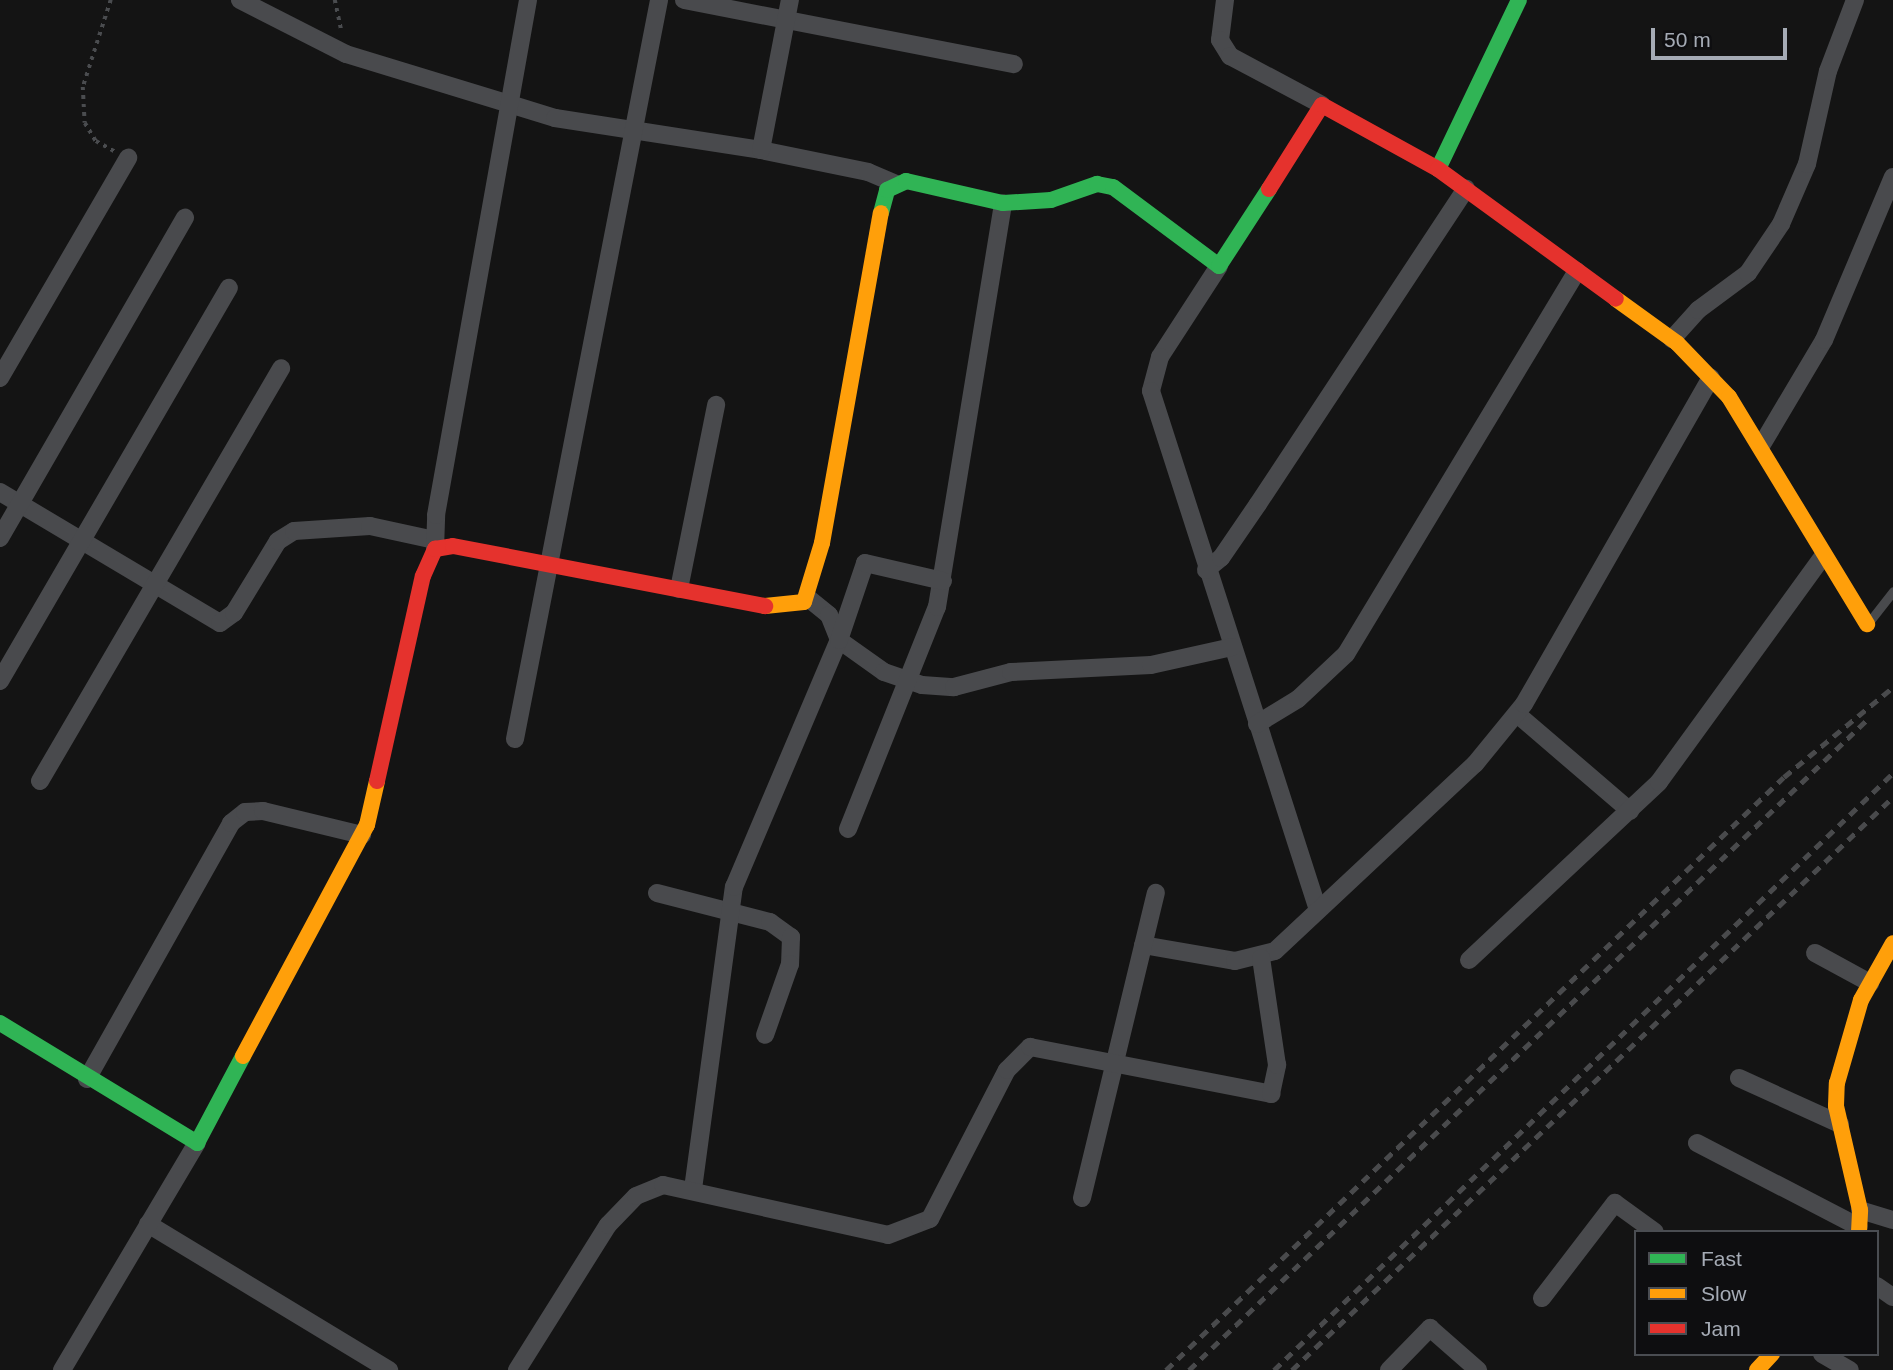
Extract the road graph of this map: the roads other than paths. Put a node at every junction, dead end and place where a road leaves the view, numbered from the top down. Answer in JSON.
{"nodes":[{"id":1,"x":240,"y":0,"type":"edge"},
{"id":2,"x":528,"y":0,"type":"edge"},
{"id":3,"x":659,"y":0,"type":"edge"},
{"id":4,"x":684,"y":0,"type":"edge"},
{"id":5,"x":790,"y":0,"type":"edge"},
{"id":6,"x":1225,"y":0,"type":"edge"},
{"id":7,"x":1519,"y":0,"type":"edge"},
{"id":8,"x":1854,"y":0,"type":"edge"},
{"id":9,"x":786,"y":21,"type":"junction"},
{"id":10,"x":1014,"y":64,"type":"dead end"},
{"id":11,"x":509,"y":104,"type":"junction"},
{"id":12,"x":1322,"y":105,"type":"junction"},
{"id":13,"x":633,"y":129,"type":"junction"},
{"id":14,"x":761,"y":150,"type":"junction"},
{"id":15,"x":128,"y":158,"type":"road end"},
{"id":16,"x":1438,"y":169,"type":"junction"},
{"id":17,"x":1893,"y":177,"type":"edge"},
{"id":18,"x":896,"y":184,"type":"junction"},
{"id":19,"x":1466,"y":188,"type":"junction"},
{"id":20,"x":1003,"y":203,"type":"junction"},
{"id":21,"x":185,"y":218,"type":"dead end"},
{"id":22,"x":1219,"y":266,"type":"junction"},
{"id":23,"x":1577,"y":271,"type":"junction"},
{"id":24,"x":229,"y":288,"type":"dead end"},
{"id":25,"x":1672,"y":339,"type":"junction"},
{"id":26,"x":281,"y":368,"type":"dead end"},
{"id":27,"x":0,"y":378,"type":"edge"},
{"id":28,"x":1711,"y":378,"type":"junction"},
{"id":29,"x":716,"y":405,"type":"dead end"},
{"id":30,"x":1762,"y":446,"type":"junction"},
{"id":31,"x":0,"y":492,"type":"edge"},
{"id":32,"x":20,"y":504,"type":"junction"},
{"id":33,"x":0,"y":538,"type":"edge"},
{"id":34,"x":81,"y":542,"type":"junction"},
{"id":35,"x":435,"y":545,"type":"junction"},
{"id":36,"x":1823,"y":556,"type":"junction"},
{"id":37,"x":550,"y":564,"type":"junction"},
{"id":38,"x":1206,"y":570,"type":"junction"},
{"id":39,"x":943,"y":581,"type":"junction"},
{"id":40,"x":153,"y":586,"type":"junction"},
{"id":41,"x":679,"y":589,"type":"junction"},
{"id":42,"x":1893,"y":591,"type":"edge"},
{"id":43,"x":808,"y":598,"type":"junction"},
{"id":44,"x":1867,"y":624,"type":"joint"},
{"id":45,"x":839,"y":639,"type":"junction"},
{"id":46,"x":1231,"y":647,"type":"junction"},
{"id":47,"x":908,"y":680,"type":"junction"},
{"id":48,"x":0,"y":681,"type":"edge"},
{"id":49,"x":1517,"y":714,"type":"junction"},
{"id":50,"x":1256,"y":724,"type":"junction"},
{"id":51,"x":514,"y":739,"type":"dead end"},
{"id":52,"x":40,"y":781,"type":"dead end"},
{"id":53,"x":1630,"y":811,"type":"junction"},
{"id":54,"x":848,"y":829,"type":"dead end"},
{"id":55,"x":362,"y":835,"type":"junction"},
{"id":56,"x":657,"y":893,"type":"dead end"},
{"id":57,"x":1156,"y":893,"type":"dead end"},
{"id":58,"x":1318,"y":909,"type":"junction"},
{"id":59,"x":730,"y":913,"type":"junction"},
{"id":60,"x":1893,"y":943,"type":"edge"},
{"id":61,"x":1143,"y":945,"type":"junction"},
{"id":62,"x":1815,"y":953,"type":"dead end"},
{"id":63,"x":1261,"y":958,"type":"junction"},
{"id":64,"x":1469,"y":960,"type":"dead end"},
{"id":65,"x":1870,"y":983,"type":"junction"},
{"id":66,"x":0,"y":1023,"type":"edge"},
{"id":67,"x":765,"y":1035,"type":"dead end"},
{"id":68,"x":1115,"y":1063,"type":"junction"},
{"id":69,"x":88,"y":1079,"type":"junction"},
{"id":70,"x":1738,"y":1079,"type":"dead end"},
{"id":71,"x":1840,"y":1124,"type":"junction"},
{"id":72,"x":197,"y":1143,"type":"junction"},
{"id":73,"x":1697,"y":1143,"type":"dead end"},
{"id":74,"x":693,"y":1189,"type":"junction"},
{"id":75,"x":1082,"y":1198,"type":"dead end"},
{"id":76,"x":1893,"y":1220,"type":"edge"},
{"id":77,"x":1859,"y":1223,"type":"edge"},
{"id":78,"x":148,"y":1224,"type":"junction"},
{"id":79,"x":1652,"y":1230,"type":"edge"},
{"id":80,"x":1542,"y":1298,"type":"dead end"},
{"id":81,"x":1770,"y":1356,"type":"edge"},
{"id":82,"x":1826,"y":1356,"type":"edge"},
{"id":83,"x":62,"y":1370,"type":"edge"},
{"id":84,"x":388,"y":1370,"type":"edge"},
{"id":85,"x":517,"y":1370,"type":"edge"},
{"id":86,"x":1389,"y":1370,"type":"edge"},
{"id":87,"x":1478,"y":1370,"type":"edge"},
{"id":88,"x":1757,"y":1370,"type":"edge"},
{"id":89,"x":1850,"y":1370,"type":"edge"}],
"edges":[{"from":1,"to":11,"type":"street"},
{"from":2,"to":11,"type":"street"},
{"from":3,"to":13,"type":"street"},
{"from":4,"to":9,"type":"street"},
{"from":5,"to":9,"type":"street"},
{"from":6,"to":12,"type":"street"},
{"from":7,"to":16,"type":"street"},
{"from":8,"to":25,"type":"street"},
{"from":9,"to":10,"type":"street"},
{"from":9,"to":14,"type":"street"},
{"from":11,"to":13,"type":"street"},
{"from":11,"to":35,"type":"street"},
{"from":12,"to":16,"type":"street"},
{"from":12,"to":22,"type":"street"},
{"from":13,"to":14,"type":"street"},
{"from":13,"to":37,"type":"street"},
{"from":14,"to":18,"type":"street"},
{"from":15,"to":27,"type":"street"},
{"from":16,"to":19,"type":"street"},
{"from":17,"to":30,"type":"street"},
{"from":18,"to":20,"type":"street"},
{"from":18,"to":43,"type":"street"},
{"from":19,"to":23,"type":"street"},
{"from":19,"to":38,"type":"street"},
{"from":20,"to":22,"type":"street"},
{"from":20,"to":39,"type":"street"},
{"from":21,"to":32,"type":"street"},
{"from":22,"to":38,"type":"street"},
{"from":23,"to":25,"type":"street"},
{"from":23,"to":50,"type":"street"},
{"from":24,"to":34,"type":"street"},
{"from":25,"to":28,"type":"street"},
{"from":26,"to":40,"type":"street"},
{"from":28,"to":30,"type":"street"},
{"from":28,"to":49,"type":"street"},
{"from":29,"to":41,"type":"street"},
{"from":30,"to":36,"type":"street"},
{"from":31,"to":32,"type":"street"},
{"from":32,"to":33,"type":"street"},
{"from":32,"to":34,"type":"street"},
{"from":34,"to":40,"type":"street"},
{"from":34,"to":48,"type":"street"},
{"from":35,"to":37,"type":"street"},
{"from":35,"to":40,"type":"street"},
{"from":35,"to":55,"type":"street"},
{"from":36,"to":44,"type":"street"},
{"from":36,"to":53,"type":"street"},
{"from":37,"to":41,"type":"street"},
{"from":37,"to":51,"type":"street"},
{"from":38,"to":46,"type":"street"},
{"from":39,"to":45,"type":"street"},
{"from":39,"to":47,"type":"street"},
{"from":40,"to":52,"type":"street"},
{"from":41,"to":43,"type":"street"},
{"from":42,"to":44,"type":"lane"},
{"from":43,"to":45,"type":"street"},
{"from":45,"to":47,"type":"street"},
{"from":45,"to":59,"type":"street"},
{"from":46,"to":47,"type":"street"},
{"from":46,"to":50,"type":"street"},
{"from":47,"to":54,"type":"street"},
{"from":49,"to":53,"type":"street"},
{"from":49,"to":58,"type":"street"},
{"from":50,"to":58,"type":"street"},
{"from":53,"to":64,"type":"street"},
{"from":55,"to":69,"type":"street"},
{"from":55,"to":72,"type":"street"},
{"from":56,"to":59,"type":"street"},
{"from":57,"to":61,"type":"street"},
{"from":58,"to":63,"type":"street"},
{"from":59,"to":67,"type":"street"},
{"from":59,"to":74,"type":"street"},
{"from":60,"to":65,"type":"street"},
{"from":61,"to":63,"type":"street"},
{"from":61,"to":68,"type":"street"},
{"from":62,"to":65,"type":"street"},
{"from":63,"to":68,"type":"street"},
{"from":65,"to":71,"type":"street"},
{"from":66,"to":69,"type":"street"},
{"from":68,"to":74,"type":"street"},
{"from":68,"to":75,"type":"street"},
{"from":69,"to":72,"type":"street"},
{"from":70,"to":71,"type":"street"},
{"from":71,"to":77,"type":"street"},
{"from":72,"to":78,"type":"street"},
{"from":73,"to":77,"type":"street"},
{"from":74,"to":85,"type":"street"},
{"from":76,"to":77,"type":"street"},
{"from":78,"to":83,"type":"street"},
{"from":78,"to":84,"type":"street"},
{"from":79,"to":80,"type":"street"},
{"from":81,"to":88,"type":"street"},
{"from":82,"to":89,"type":"street"},
{"from":86,"to":87,"type":"street"}]}
